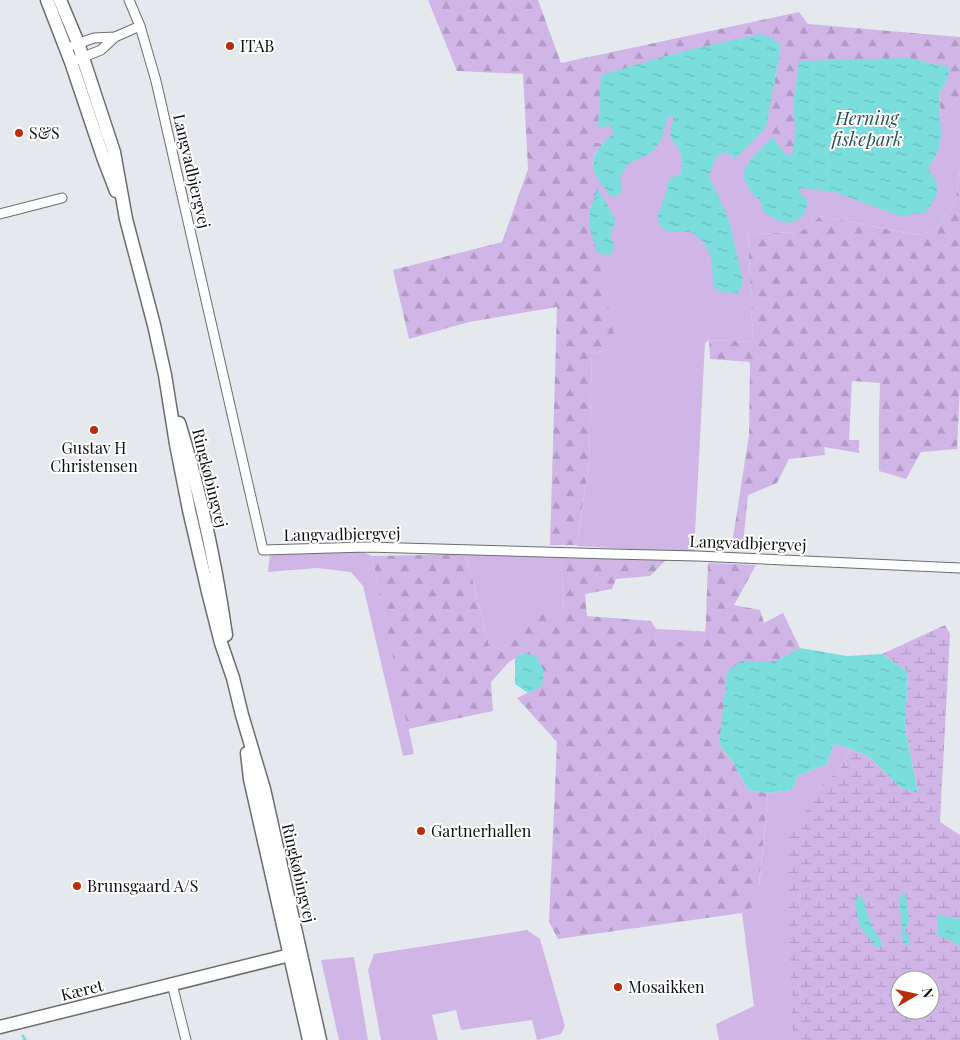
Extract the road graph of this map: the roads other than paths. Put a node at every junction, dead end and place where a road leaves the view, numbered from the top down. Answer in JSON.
{"nodes":[{"id":1,"x":47,"y":0,"type":"edge"},
{"id":2,"x":60,"y":0,"type":"edge"},
{"id":3,"x":129,"y":0,"type":"edge"},
{"id":4,"x":140,"y":26,"type":"junction"},
{"id":5,"x":114,"y":37,"type":"junction"},
{"id":6,"x":72,"y":46,"type":"junction"},
{"id":7,"x":82,"y":58,"type":"junction"},
{"id":8,"x":62,"y":198,"type":"dead end"},
{"id":9,"x":0,"y":214,"type":"edge"},
{"id":10,"x":126,"y":219,"type":"junction"},
{"id":11,"x":960,"y":568,"type":"edge"},
{"id":12,"x":242,"y":716,"type":"junction"},
{"id":13,"x":290,"y":955,"type":"junction"},
{"id":14,"x":172,"y":984,"type":"junction"},
{"id":15,"x":0,"y":1027,"type":"edge"},
{"id":16,"x":186,"y":1040,"type":"edge"},
{"id":17,"x":309,"y":1040,"type":"edge"},
{"id":18,"x":320,"y":1040,"type":"edge"}],
"edges":[{"from":1,"to":6,"type":"street"},
{"from":2,"to":6,"type":"street"},
{"from":3,"to":4,"type":"street","name":"Langvadbjergvej"},
{"from":4,"to":5,"type":"street"},
{"from":4,"to":11,"type":"street","name":"Langvadbjergvej"},
{"from":5,"to":6,"type":"street"},
{"from":5,"to":7,"type":"street"},
{"from":6,"to":7,"type":"street"},
{"from":7,"to":10,"type":"street","name":"Ringkøbingvej"},
{"from":7,"to":10,"type":"street","name":"Ringkøbingvej"},
{"from":8,"to":9,"type":"street"},
{"from":10,"to":12,"type":"street","name":"Ringkøbingvej"},
{"from":12,"to":13,"type":"street","name":"Ringkøbingvej"},
{"from":12,"to":18,"type":"street","name":"Ringkøbingvej"},
{"from":13,"to":14,"type":"street","name":"Kæret"},
{"from":13,"to":17,"type":"street","name":"Ringkøbingvej"},
{"from":14,"to":15,"type":"street","name":"Kæret"},
{"from":14,"to":16,"type":"street"}]}
